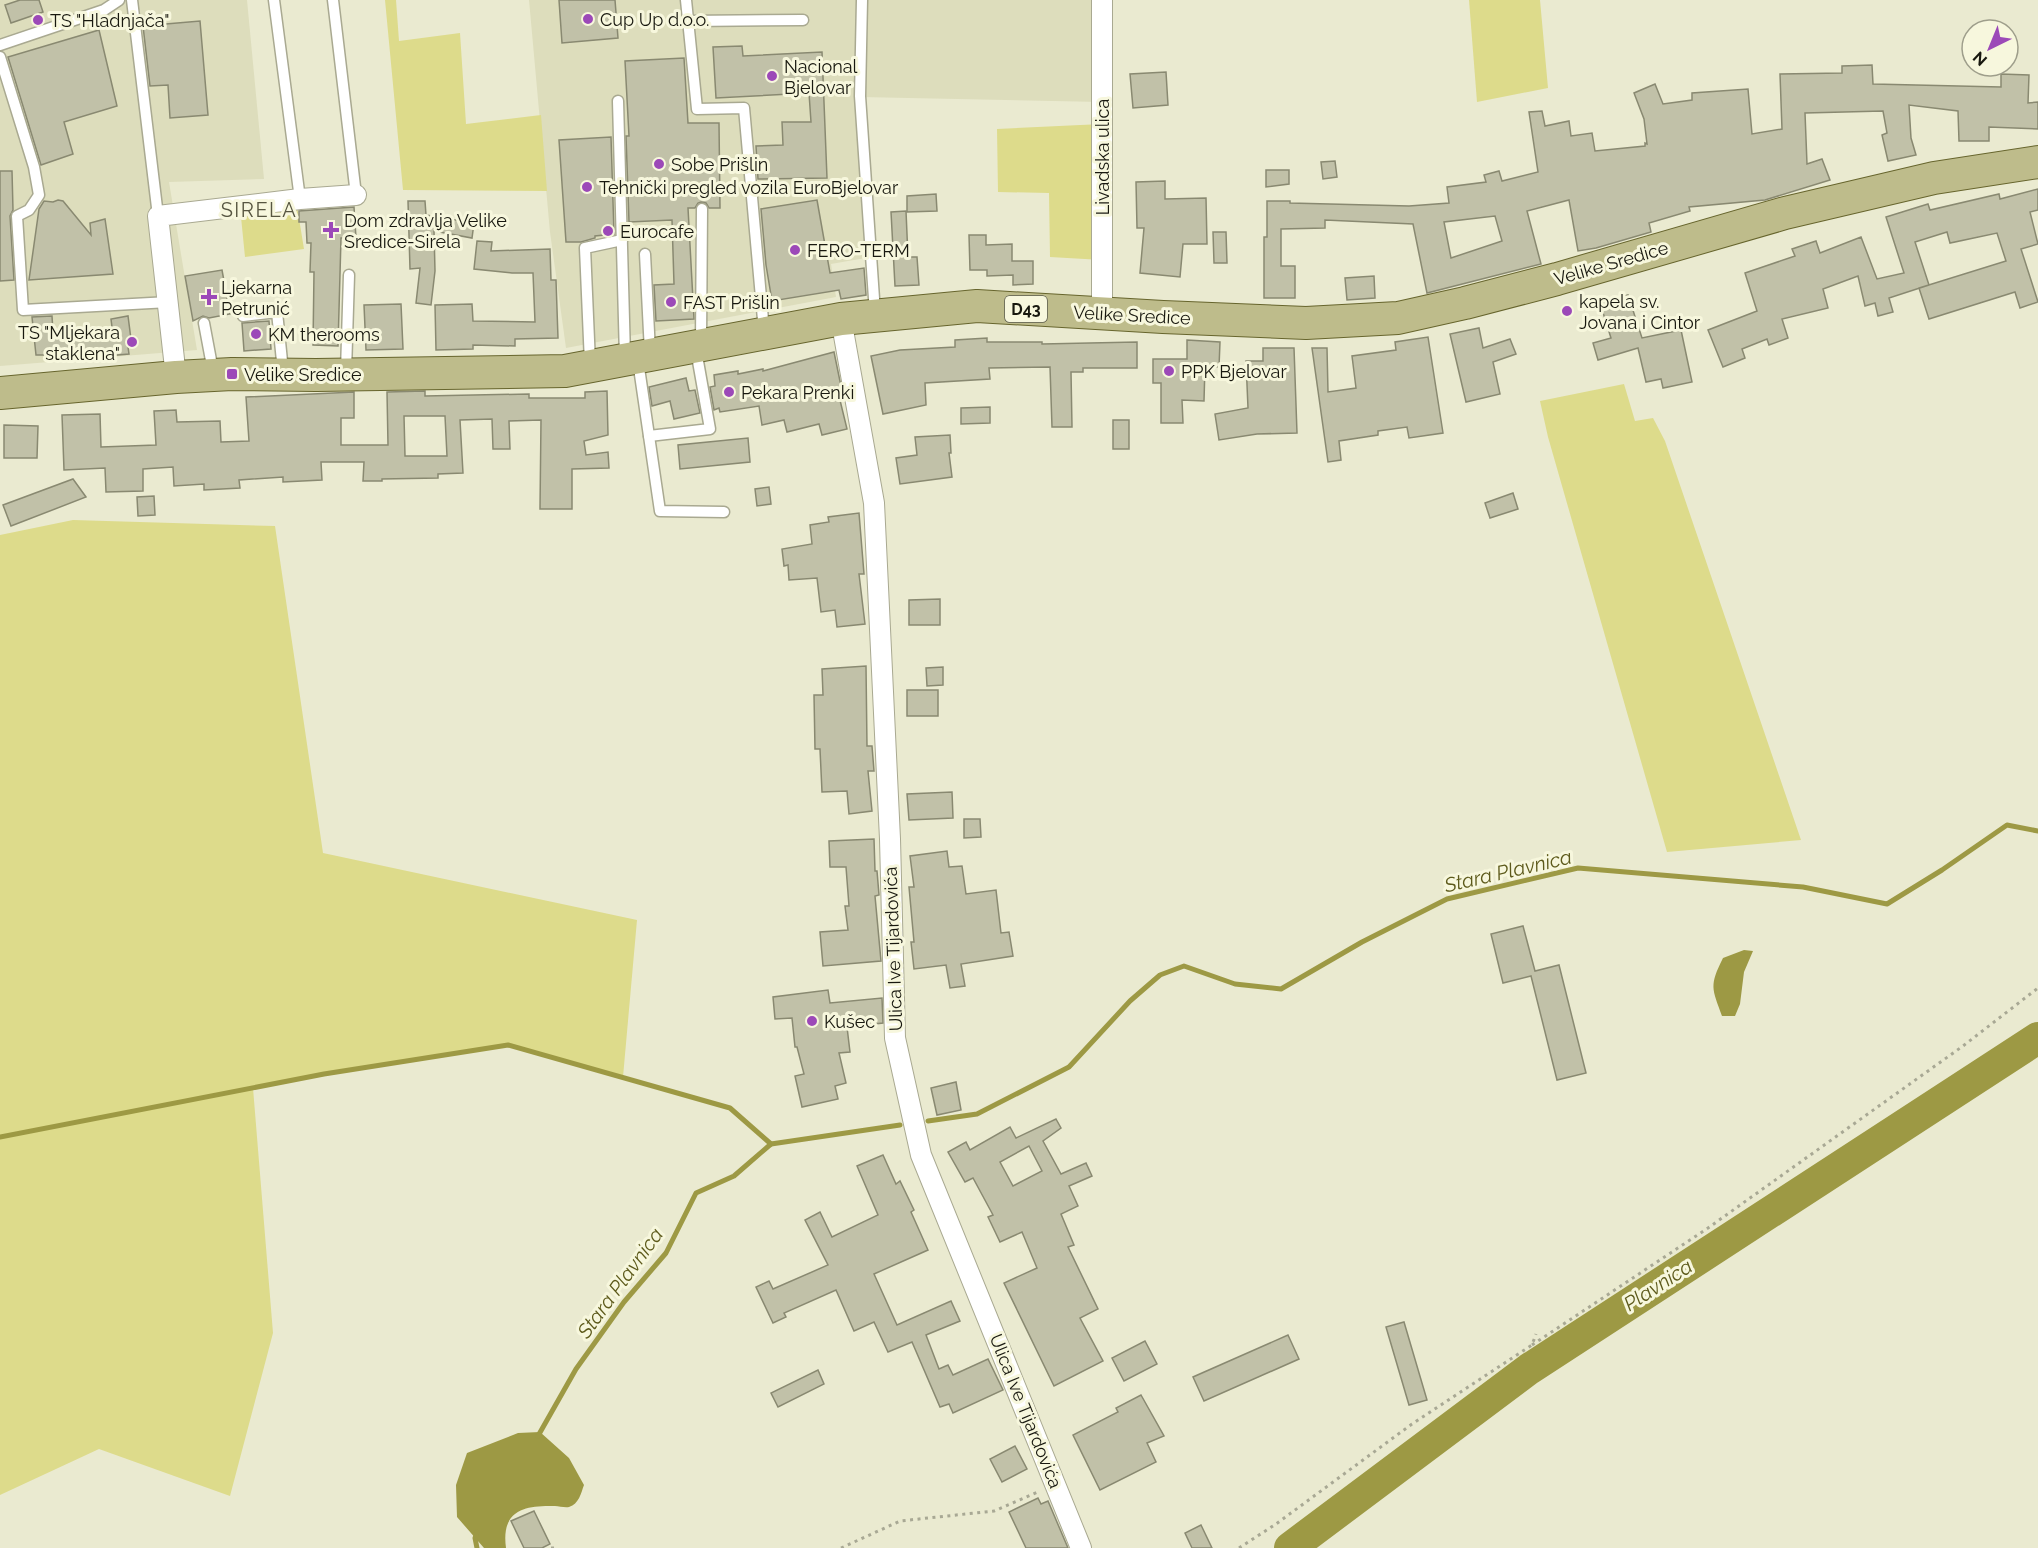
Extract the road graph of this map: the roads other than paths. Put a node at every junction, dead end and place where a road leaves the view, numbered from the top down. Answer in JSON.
{"nodes":[{"id":1,"x":119,"y":0,"type":"edge"},
{"id":2,"x":132,"y":0,"type":"edge"},
{"id":3,"x":274,"y":0,"type":"edge"},
{"id":4,"x":333,"y":0,"type":"edge"},
{"id":5,"x":686,"y":0,"type":"edge"},
{"id":6,"x":862,"y":0,"type":"edge"},
{"id":7,"x":1102,"y":0,"type":"edge"},
{"id":8,"x":804,"y":20,"type":"dead end"},
{"id":9,"x":688,"y":21,"type":"junction"},
{"id":10,"x":0,"y":45,"type":"edge"},
{"id":11,"x":0,"y":57,"type":"edge"},
{"id":12,"x":618,"y":101,"type":"dead end"},
{"id":13,"x":2038,"y":162,"type":"edge"},
{"id":14,"x":356,"y":195,"type":"joint"},
{"id":15,"x":300,"y":199,"type":"junction"},
{"id":16,"x":702,"y":209,"type":"dead end"},
{"id":17,"x":158,"y":216,"type":"junction"},
{"id":18,"x":622,"y":240,"type":"junction"},
{"id":19,"x":645,"y":254,"type":"dead end"},
{"id":20,"x":349,"y":275,"type":"dead end"},
{"id":21,"x":169,"y":302,"type":"junction"},
{"id":22,"x":1102,"y":314,"type":"junction"},
{"id":23,"x":243,"y":316,"type":"dead end"},
{"id":24,"x":875,"y":316,"type":"junction"},
{"id":25,"x":841,"y":319,"type":"junction"},
{"id":26,"x":204,"y":323,"type":"dead end"},
{"id":27,"x":764,"y":334,"type":"junction"},
{"id":28,"x":698,"y":346,"type":"junction"},
{"id":29,"x":638,"y":358,"type":"junction"},
{"id":30,"x":590,"y":366,"type":"junction"},
{"id":31,"x":283,"y":374,"type":"junction"},
{"id":32,"x":346,"y":374,"type":"junction"},
{"id":33,"x":214,"y":375,"type":"junction"},
{"id":34,"x":176,"y":377,"type":"junction"},
{"id":35,"x":0,"y":393,"type":"edge"},
{"id":36,"x":649,"y":436,"type":"junction"},
{"id":37,"x":724,"y":512,"type":"dead end"},
{"id":38,"x":1081,"y":1548,"type":"edge"}],
"edges":[{"from":1,"to":10,"type":"lane"},
{"from":2,"to":17,"type":"lane"},
{"from":3,"to":15,"type":"lane"},
{"from":4,"to":14,"type":"lane"},
{"from":5,"to":9,"type":"lane"},
{"from":6,"to":24,"type":"lane"},
{"from":7,"to":22,"type":"street","name":"Livadska ulica"},
{"from":8,"to":9,"type":"lane"},
{"from":9,"to":27,"type":"lane"},
{"from":11,"to":21,"type":"lane"},
{"from":12,"to":18,"type":"lane"},
{"from":13,"to":22,"type":"main road","name":"Velike Sredice","number":"D43"},
{"from":14,"to":15,"type":"street"},
{"from":15,"to":17,"type":"street"},
{"from":16,"to":28,"type":"lane"},
{"from":17,"to":21,"type":"street"},
{"from":18,"to":29,"type":"lane"},
{"from":18,"to":30,"type":"lane"},
{"from":19,"to":29,"type":"lane"},
{"from":20,"to":32,"type":"lane"},
{"from":21,"to":34,"type":"street"},
{"from":22,"to":24,"type":"main road","name":"Velike Sredice","number":"D43"},
{"from":23,"to":31,"type":"lane"},
{"from":24,"to":25,"type":"main road","name":"Velike Sredice","number":"D43"},
{"from":25,"to":27,"type":"main road","name":"Velike Sredice","number":"D43"},
{"from":25,"to":38,"type":"street","name":"Ulica Ive Tijardovića"},
{"from":26,"to":33,"type":"lane"},
{"from":27,"to":28,"type":"main road","name":"Velike Sredice","number":"D43"},
{"from":28,"to":29,"type":"main road","name":"Velike Sredice","number":"D43"},
{"from":28,"to":36,"type":"lane"},
{"from":29,"to":30,"type":"main road","name":"Velike Sredice","number":"D43"},
{"from":29,"to":36,"type":"lane"},
{"from":30,"to":32,"type":"main road","name":"Velike Sredice","number":"D43"},
{"from":31,"to":32,"type":"main road","name":"Velike Sredice","number":"D43"},
{"from":31,"to":33,"type":"main road","name":"Velike Sredice","number":"D43"},
{"from":33,"to":34,"type":"main road","name":"Velike Sredice","number":"D43"},
{"from":34,"to":35,"type":"main road","name":"Velike Sredice","number":"D43"},
{"from":36,"to":37,"type":"lane"}]}
